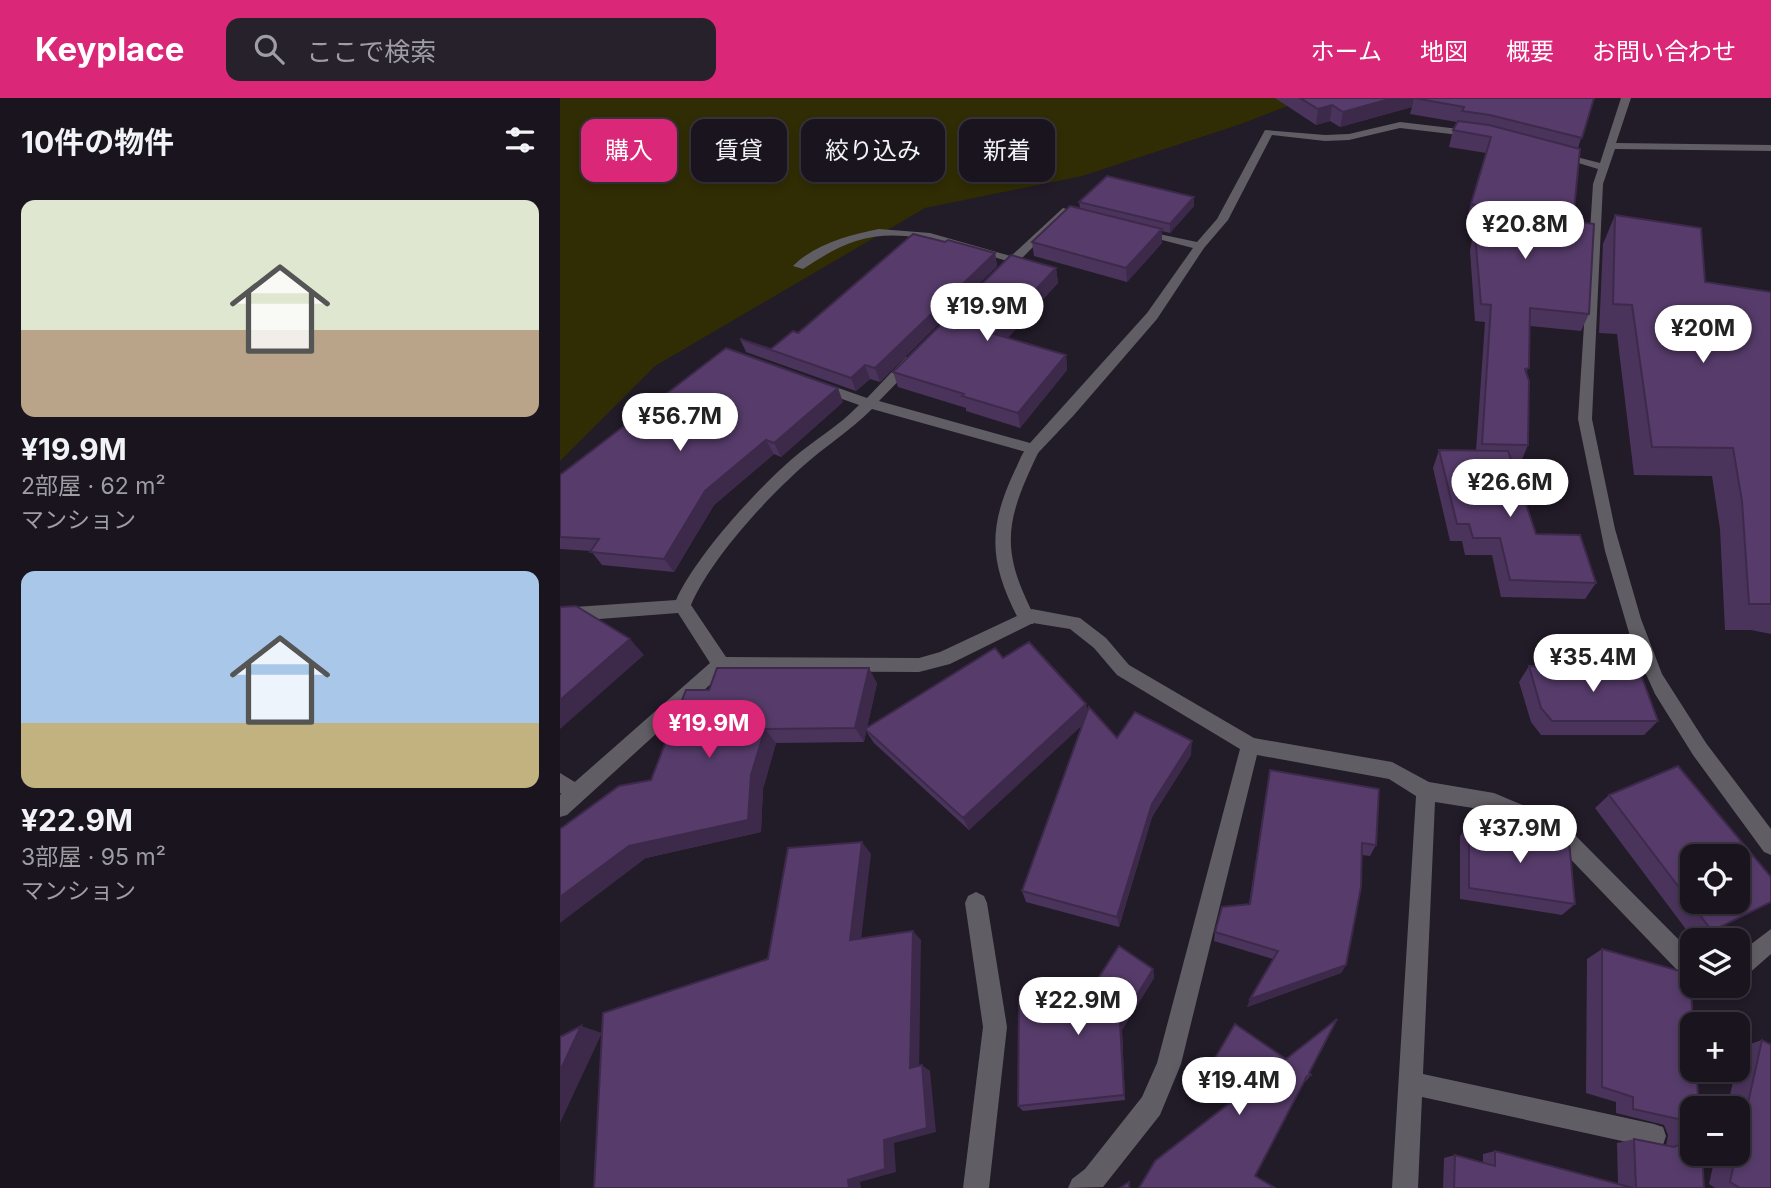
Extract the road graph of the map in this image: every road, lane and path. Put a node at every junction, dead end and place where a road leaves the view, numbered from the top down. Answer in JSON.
{"nodes":[{"id":1,"x":1626,"y":98,"type":"edge"},
{"id":2,"x":1491,"y":137,"type":"edge"},
{"id":3,"x":1609,"y":146,"type":"junction"},
{"id":4,"x":1771,"y":148,"type":"edge"},
{"id":5,"x":1539,"y":150,"type":"edge"},
{"id":6,"x":1603,"y":167,"type":"junction"},
{"id":7,"x":1101,"y":221,"type":"edge"},
{"id":8,"x":1125,"y":227,"type":"edge"},
{"id":9,"x":1199,"y":246,"type":"junction"},
{"id":10,"x":1015,"y":259,"type":"junction"},
{"id":11,"x":799,"y":265,"type":"dead end"},
{"id":12,"x":985,"y":288,"type":"edge"},
{"id":13,"x":927,"y":345,"type":"edge"},
{"id":14,"x":806,"y":381,"type":"edge"},
{"id":15,"x":868,"y":403,"type":"junction"},
{"id":16,"x":1033,"y":449,"type":"junction"},
{"id":17,"x":682,"y":606,"type":"junction"},
{"id":18,"x":560,"y":615,"type":"edge"},
{"id":19,"x":1027,"y":618,"type":"junction"},
{"id":20,"x":721,"y":663,"type":"junction"},
{"id":21,"x":1250,"y":745,"type":"junction"},
{"id":22,"x":568,"y":788,"type":"edge"},
{"id":23,"x":1426,"y":791,"type":"junction"},
{"id":24,"x":560,"y":808,"type":"edge"},
{"id":25,"x":1771,"y":845,"type":"edge"},
{"id":26,"x":976,"y":903,"type":"dead end"},
{"id":27,"x":1771,"y":940,"type":"edge"},
{"id":28,"x":1680,"y":957,"type":"edge"},
{"id":29,"x":1750,"y":958,"type":"edge"},
{"id":30,"x":1411,"y":1083,"type":"junction"},
{"id":31,"x":1654,"y":1136,"type":"edge"},
{"id":32,"x":976,"y":1188,"type":"edge"},
{"id":33,"x":1081,"y":1188,"type":"edge"},
{"id":34,"x":1405,"y":1188,"type":"edge"}],
"edges":[{"from":1,"to":3,"type":"street"},
{"from":2,"to":9,"type":"street"},
{"from":3,"to":4,"type":"street"},
{"from":3,"to":6,"type":"street"},
{"from":5,"to":6,"type":"street"},
{"from":6,"to":25,"type":"street"},
{"from":7,"to":10,"type":"street"},
{"from":8,"to":9,"type":"street"},
{"from":9,"to":16,"type":"street"},
{"from":10,"to":11,"type":"street"},
{"from":10,"to":12,"type":"street"},
{"from":13,"to":15,"type":"street"},
{"from":14,"to":15,"type":"street"},
{"from":15,"to":16,"type":"street"},
{"from":15,"to":17,"type":"street"},
{"from":16,"to":19,"type":"street"},
{"from":17,"to":18,"type":"street"},
{"from":17,"to":20,"type":"street"},
{"from":19,"to":20,"type":"street"},
{"from":19,"to":21,"type":"street"},
{"from":20,"to":22,"type":"street"},
{"from":21,"to":23,"type":"street"},
{"from":21,"to":33,"type":"street"},
{"from":22,"to":24,"type":"street"},
{"from":23,"to":28,"type":"street"},
{"from":23,"to":30,"type":"street"},
{"from":26,"to":32,"type":"street"},
{"from":27,"to":29,"type":"street"},
{"from":30,"to":31,"type":"street"},
{"from":30,"to":34,"type":"street"}]}
